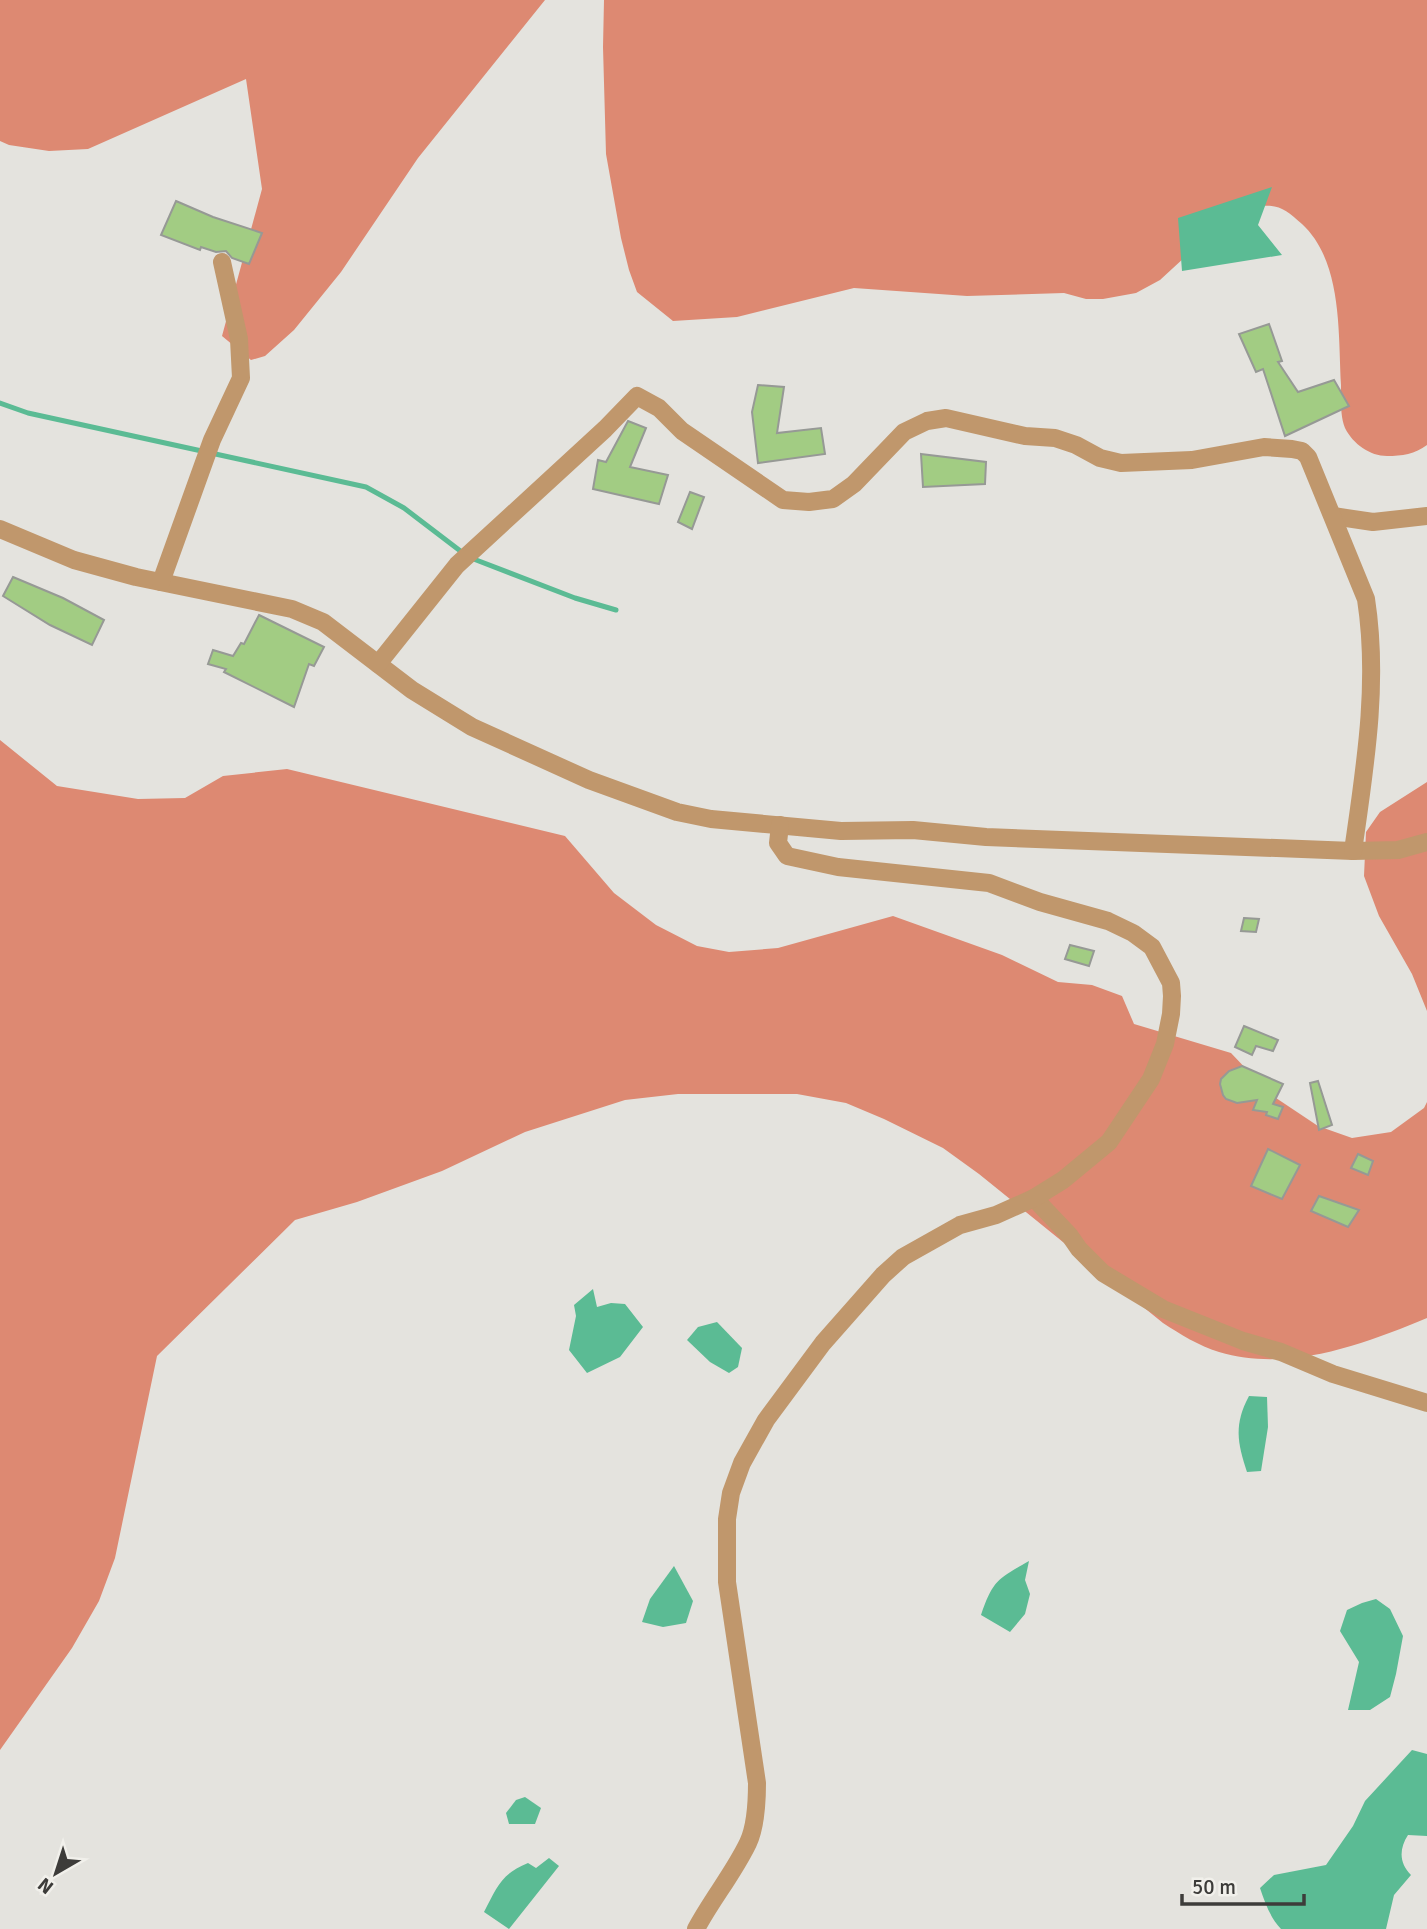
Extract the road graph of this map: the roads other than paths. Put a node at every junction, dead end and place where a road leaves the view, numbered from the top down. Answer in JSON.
{"nodes":[{"id":1,"x":222,"y":262,"type":"dead end"},
{"id":2,"x":1333,"y":516,"type":"junction"},
{"id":3,"x":1427,"y":516,"type":"edge"},
{"id":4,"x":0,"y":528,"type":"edge"},
{"id":5,"x":161,"y":582,"type":"junction"},
{"id":6,"x":379,"y":664,"type":"junction"},
{"id":7,"x":780,"y":825,"type":"junction"},
{"id":8,"x":1427,"y":842,"type":"edge"},
{"id":9,"x":1353,"y":850,"type":"junction"},
{"id":10,"x":1034,"y":1198,"type":"junction"},
{"id":11,"x":1427,"y":1403,"type":"edge"},
{"id":12,"x":696,"y":1929,"type":"edge"}],
"edges":[{"from":1,"to":5,"type":"street"},
{"from":2,"to":3,"type":"street"},
{"from":2,"to":6,"type":"street"},
{"from":2,"to":9,"type":"street"},
{"from":4,"to":5,"type":"street"},
{"from":5,"to":6,"type":"street"},
{"from":6,"to":7,"type":"street"},
{"from":7,"to":9,"type":"street"},
{"from":7,"to":10,"type":"street"},
{"from":8,"to":9,"type":"street"},
{"from":10,"to":11,"type":"street"},
{"from":10,"to":12,"type":"street"}]}
